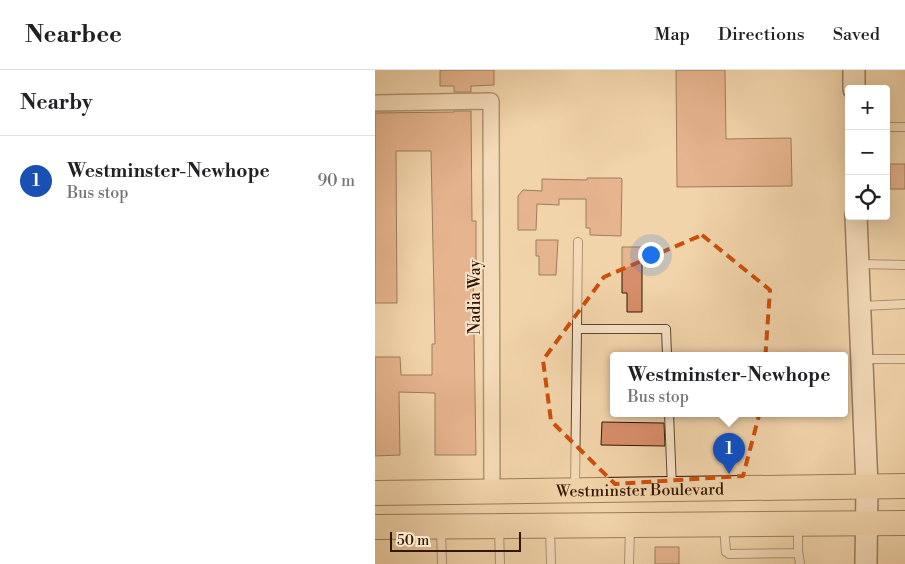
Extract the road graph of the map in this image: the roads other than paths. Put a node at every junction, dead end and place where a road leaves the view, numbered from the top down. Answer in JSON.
{"nodes":[{"id":1,"x":854,"y":70,"type":"edge"},
{"id":2,"x":854,"y":85,"type":"edge"},
{"id":3,"x":375,"y":103,"type":"edge"},
{"id":4,"x":890,"y":127,"type":"edge"},
{"id":5,"x":905,"y":127,"type":"edge"},
{"id":6,"x":856,"y":220,"type":"edge"},
{"id":7,"x":578,"y":242,"type":"dead end"},
{"id":8,"x":858,"y":264,"type":"junction"},
{"id":9,"x":905,"y":265,"type":"edge"},
{"id":10,"x":905,"y":304,"type":"edge"},
{"id":11,"x":860,"y":306,"type":"junction"},
{"id":12,"x":577,"y":329,"type":"junction"},
{"id":13,"x":667,"y":352,"type":"edge"},
{"id":14,"x":862,"y":359,"type":"junction"},
{"id":15,"x":905,"y":359,"type":"edge"},
{"id":16,"x":669,"y":417,"type":"edge"},
{"id":17,"x":905,"y":486,"type":"edge"},
{"id":18,"x":867,"y":487,"type":"junction"},
{"id":19,"x":673,"y":490,"type":"junction"},
{"id":20,"x":575,"y":491,"type":"junction"},
{"id":21,"x":492,"y":492,"type":"junction"},
{"id":22,"x":375,"y":493,"type":"edge"},
{"id":23,"x":866,"y":523,"type":"junction"},
{"id":24,"x":905,"y":523,"type":"edge"},
{"id":25,"x":724,"y":524,"type":"junction"},
{"id":26,"x":798,"y":524,"type":"junction"},
{"id":27,"x":630,"y":525,"type":"junction"},
{"id":28,"x":441,"y":526,"type":"junction"},
{"id":29,"x":499,"y":526,"type":"junction"},
{"id":30,"x":550,"y":526,"type":"junction"},
{"id":31,"x":375,"y":527,"type":"edge"},
{"id":32,"x":797,"y":551,"type":"junction"},
{"id":33,"x":731,"y":554,"type":"junction"},
{"id":34,"x":442,"y":564,"type":"edge"},
{"id":35,"x":500,"y":564,"type":"edge"},
{"id":36,"x":551,"y":564,"type":"edge"},
{"id":37,"x":629,"y":564,"type":"edge"},
{"id":38,"x":731,"y":564,"type":"edge"},
{"id":39,"x":800,"y":564,"type":"edge"},
{"id":40,"x":866,"y":564,"type":"edge"}],
"edges":[{"from":1,"to":2,"type":"street"},
{"from":3,"to":21,"type":"street","name":"Nadia Way"},
{"from":4,"to":5,"type":"lane"},
{"from":6,"to":8,"type":"street"},
{"from":7,"to":12,"type":"lane"},
{"from":8,"to":9,"type":"lane"},
{"from":8,"to":11,"type":"street"},
{"from":10,"to":11,"type":"lane"},
{"from":11,"to":14,"type":"street"},
{"from":12,"to":13,"type":"lane"},
{"from":12,"to":20,"type":"lane"},
{"from":14,"to":15,"type":"lane"},
{"from":14,"to":18,"type":"street"},
{"from":16,"to":19,"type":"lane"},
{"from":17,"to":18,"type":"main road","name":"Westminster Boulevard"},
{"from":18,"to":19,"type":"main road","name":"Westminster Boulevard"},
{"from":18,"to":23,"type":"street"},
{"from":19,"to":20,"type":"main road","name":"Westminster Boulevard"},
{"from":20,"to":21,"type":"main road","name":"Westminster Boulevard"},
{"from":21,"to":22,"type":"main road","name":"Westminster Boulevard"},
{"from":23,"to":24,"type":"main road"},
{"from":23,"to":26,"type":"main road"},
{"from":23,"to":40,"type":"street"},
{"from":25,"to":26,"type":"main road"},
{"from":25,"to":27,"type":"main road"},
{"from":25,"to":33,"type":"lane"},
{"from":26,"to":32,"type":"lane"},
{"from":27,"to":30,"type":"main road"},
{"from":27,"to":37,"type":"lane"},
{"from":28,"to":29,"type":"main road"},
{"from":28,"to":31,"type":"main road"},
{"from":28,"to":34,"type":"lane"},
{"from":29,"to":30,"type":"main road"},
{"from":29,"to":35,"type":"lane"},
{"from":30,"to":36,"type":"lane"},
{"from":32,"to":33,"type":"lane"},
{"from":32,"to":39,"type":"lane"},
{"from":33,"to":38,"type":"lane"}]}
